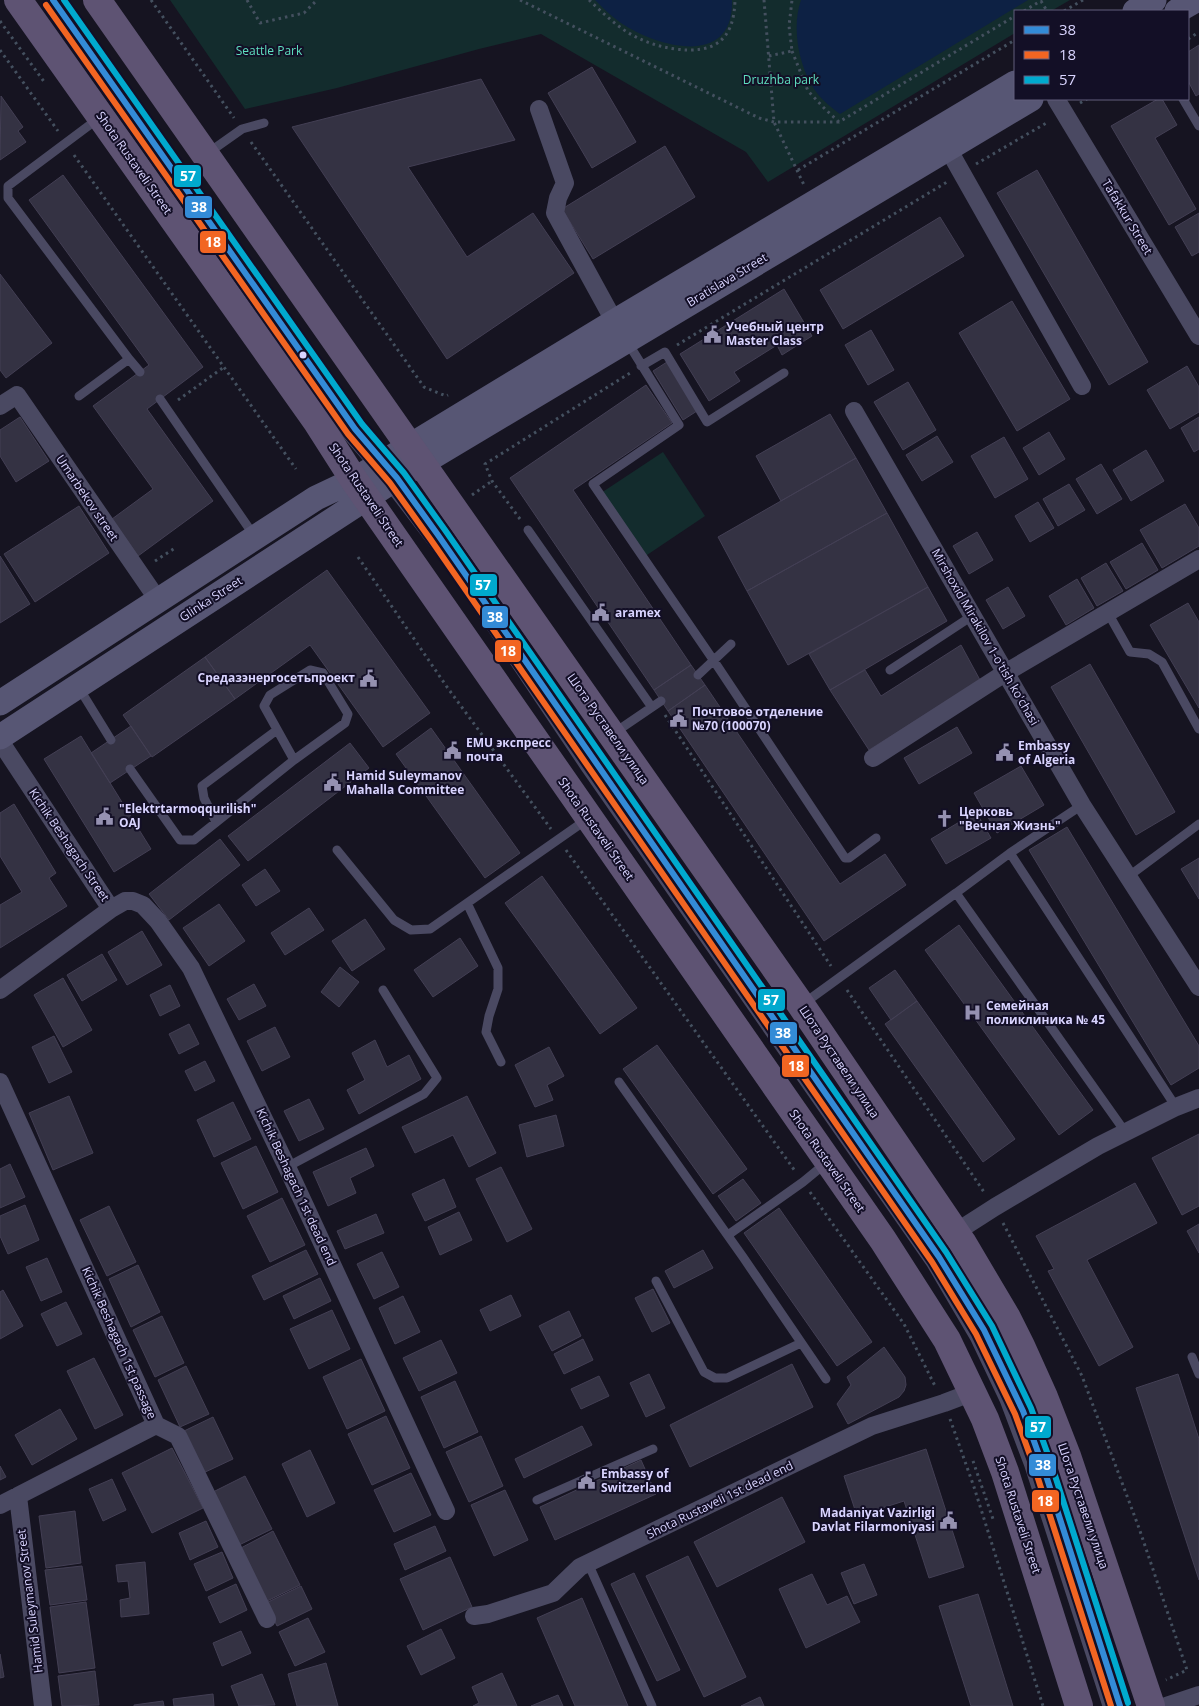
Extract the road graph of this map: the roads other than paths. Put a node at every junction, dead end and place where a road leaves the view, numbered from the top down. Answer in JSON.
{"nodes":[{"id":1,"x":18,"y":0,"type":"edge"},
{"id":2,"x":46,"y":0,"type":"edge"},
{"id":3,"x":53,"y":0,"type":"edge"},
{"id":4,"x":97,"y":0,"type":"edge"},
{"id":5,"x":1154,"y":0,"type":"edge"},
{"id":6,"x":1196,"y":0,"type":"edge"},
{"id":7,"x":1137,"y":10,"type":"edge"},
{"id":8,"x":1179,"y":10,"type":"edge"},
{"id":9,"x":1014,"y":84,"type":"edge"},
{"id":10,"x":1030,"y":100,"type":"edge"},
{"id":11,"x":1184,"y":100,"type":"edge"},
{"id":12,"x":1060,"y":106,"type":"edge"},
{"id":13,"x":539,"y":108,"type":"dead end"},
{"id":14,"x":101,"y":117,"type":"junction"},
{"id":15,"x":264,"y":123,"type":"dead end"},
{"id":16,"x":1199,"y":126,"type":"edge"},
{"id":17,"x":943,"y":139,"type":"junction"},
{"id":18,"x":206,"y":155,"type":"junction"},
{"id":19,"x":620,"y":331,"type":"junction"},
{"id":20,"x":1199,"y":336,"type":"edge"},
{"id":21,"x":129,"y":359,"type":"junction"},
{"id":22,"x":641,"y":366,"type":"junction"},
{"id":23,"x":140,"y":372,"type":"dead end"},
{"id":24,"x":784,"y":374,"type":"dead end"},
{"id":25,"x":1082,"y":386,"type":"dead end"},
{"id":26,"x":79,"y":396,"type":"dead end"},
{"id":27,"x":160,"y":399,"type":"dead end"},
{"id":28,"x":0,"y":405,"type":"edge"},
{"id":29,"x":854,"y":411,"type":"dead end"},
{"id":30,"x":417,"y":454,"type":"junction"},
{"id":31,"x":377,"y":478,"type":"junction"},
{"id":32,"x":528,"y":530,"type":"dead end"},
{"id":33,"x":255,"y":537,"type":"junction"},
{"id":34,"x":1199,"y":559,"type":"edge"},
{"id":35,"x":158,"y":600,"type":"junction"},
{"id":36,"x":1108,"y":613,"type":"junction"},
{"id":37,"x":972,"y":616,"type":"junction"},
{"id":38,"x":731,"y":644,"type":"dead end"},
{"id":39,"x":714,"y":661,"type":"junction"},
{"id":40,"x":890,"y":670,"type":"dead end"},
{"id":41,"x":1005,"y":673,"type":"junction"},
{"id":42,"x":698,"y":675,"type":"dead end"},
{"id":43,"x":77,"y":686,"type":"junction"},
{"id":44,"x":661,"y":700,"type":"dead end"},
{"id":45,"x":0,"y":703,"type":"edge"},
{"id":46,"x":651,"y":706,"type":"junction"},
{"id":47,"x":1199,"y":729,"type":"edge"},
{"id":48,"x":277,"y":730,"type":"junction"},
{"id":49,"x":612,"y":734,"type":"junction"},
{"id":50,"x":0,"y":737,"type":"edge"},
{"id":51,"x":111,"y":740,"type":"dead end"},
{"id":52,"x":0,"y":741,"type":"edge"},
{"id":53,"x":873,"y":758,"type":"dead end"},
{"id":54,"x":294,"y":760,"type":"junction"},
{"id":55,"x":130,"y":769,"type":"dead end"},
{"id":56,"x":1082,"y":804,"type":"junction"},
{"id":57,"x":588,"y":818,"type":"junction"},
{"id":58,"x":216,"y":822,"type":"junction"},
{"id":59,"x":1199,"y":824,"type":"edge"},
{"id":60,"x":876,"y":838,"type":"dead end"},
{"id":61,"x":336,"y":850,"type":"dead end"},
{"id":62,"x":1010,"y":852,"type":"junction"},
{"id":63,"x":1128,"y":876,"type":"junction"},
{"id":64,"x":956,"y":894,"type":"junction"},
{"id":65,"x":467,"y":903,"type":"junction"},
{"id":66,"x":111,"y":909,"type":"junction"},
{"id":67,"x":1199,"y":987,"type":"edge"},
{"id":68,"x":0,"y":990,"type":"edge"},
{"id":69,"x":383,"y":990,"type":"dead end"},
{"id":70,"x":801,"y":1005,"type":"junction"},
{"id":71,"x":500,"y":1062,"type":"dead end"},
{"id":72,"x":0,"y":1082,"type":"edge"},
{"id":73,"x":619,"y":1082,"type":"dead end"},
{"id":74,"x":1199,"y":1098,"type":"edge"},
{"id":75,"x":1176,"y":1107,"type":"junction"},
{"id":76,"x":1126,"y":1133,"type":"junction"},
{"id":77,"x":828,"y":1161,"type":"junction"},
{"id":78,"x":287,"y":1167,"type":"junction"},
{"id":79,"x":956,"y":1232,"type":"junction"},
{"id":80,"x":728,"y":1235,"type":"junction"},
{"id":81,"x":656,"y":1281,"type":"dead end"},
{"id":82,"x":801,"y":1343,"type":"junction"},
{"id":83,"x":1192,"y":1357,"type":"dead end"},
{"id":84,"x":1199,"y":1374,"type":"edge"},
{"id":85,"x":826,"y":1379,"type":"dead end"},
{"id":86,"x":973,"y":1392,"type":"junction"},
{"id":87,"x":156,"y":1425,"type":"junction"},
{"id":88,"x":652,"y":1449,"type":"dead end"},
{"id":89,"x":18,"y":1496,"type":"junction"},
{"id":90,"x":537,"y":1500,"type":"dead end"},
{"id":91,"x":0,"y":1505,"type":"edge"},
{"id":92,"x":446,"y":1511,"type":"dead end"},
{"id":93,"x":588,"y":1563,"type":"junction"},
{"id":94,"x":474,"y":1616,"type":"dead end"},
{"id":95,"x":267,"y":1619,"type":"dead end"},
{"id":96,"x":1199,"y":1695,"type":"edge"},
{"id":97,"x":42,"y":1706,"type":"edge"},
{"id":98,"x":652,"y":1706,"type":"edge"},
{"id":99,"x":1079,"y":1706,"type":"edge"},
{"id":100,"x":1107,"y":1706,"type":"edge"},
{"id":101,"x":1120,"y":1706,"type":"edge"},
{"id":102,"x":1151,"y":1706,"type":"edge"},
{"id":103,"x":1166,"y":1706,"type":"edge"}],
"edges":[{"from":1,"to":14,"type":"main road","name":"Shota Rustaveli Street"},
{"from":2,"to":31,"type":"lane"},
{"from":3,"to":31,"type":"lane"},
{"from":4,"to":18,"type":"main road"},
{"from":5,"to":7,"type":"main road"},
{"from":6,"to":8,"type":"main road"},
{"from":9,"to":17,"type":"main road","name":"Bratislava Street"},
{"from":10,"to":17,"type":"main road","name":"Bratislava Street"},
{"from":11,"to":16,"type":"lane"},
{"from":12,"to":20,"type":"street","name":"Tafakkur Street"},
{"from":13,"to":19,"type":"street"},
{"from":14,"to":21,"type":"lane"},
{"from":14,"to":31,"type":"main road","name":"Shota Rustaveli Street"},
{"from":15,"to":18,"type":"lane"},
{"from":17,"to":19,"type":"main road","name":"Bratislava Street"},
{"from":17,"to":19,"type":"main road","name":"Bratislava Street"},
{"from":17,"to":25,"type":"street"},
{"from":18,"to":30,"type":"main road"},
{"from":19,"to":22,"type":"lane"},
{"from":19,"to":30,"type":"main road","name":"Bratislava Street"},
{"from":21,"to":23,"type":"lane"},
{"from":21,"to":26,"type":"lane"},
{"from":22,"to":24,"type":"lane"},
{"from":22,"to":39,"type":"lane"},
{"from":27,"to":33,"type":"lane"},
{"from":28,"to":35,"type":"street","name":"Umarbekov street"},
{"from":29,"to":37,"type":"street","name":"Mirshoxid Mirakilov 1-o'tish ko'chasi"},
{"from":30,"to":31,"type":"main road","name":"Glinka Street"},
{"from":30,"to":49,"type":"main road","name":"Шота Руставели улица"},
{"from":31,"to":33,"type":"main road","name":"Glinka Street"},
{"from":31,"to":43,"type":"main road","name":"Glinka Street"},
{"from":31,"to":57,"type":"main road","name":"Shota Rustaveli Street"},
{"from":31,"to":100,"type":"lane"},
{"from":31,"to":101,"type":"lane"},
{"from":32,"to":46,"type":"lane"},
{"from":33,"to":35,"type":"main road","name":"Glinka Street"},
{"from":34,"to":36,"type":"street"},
{"from":35,"to":45,"type":"main road","name":"Glinka Street"},
{"from":36,"to":41,"type":"street"},
{"from":36,"to":47,"type":"lane"},
{"from":37,"to":40,"type":"lane"},
{"from":37,"to":41,"type":"street","name":"Mirshoxid Mirakilov 1-o'tish ko'chasi"},
{"from":38,"to":39,"type":"lane"},
{"from":39,"to":42,"type":"lane"},
{"from":39,"to":60,"type":"lane"},
{"from":41,"to":53,"type":"street"},
{"from":41,"to":56,"type":"street","name":"Mirshoxid Mirakilov 1-o'tish ko'chasi"},
{"from":43,"to":50,"type":"main road","name":"Glinka Street"},
{"from":43,"to":51,"type":"lane"},
{"from":44,"to":46,"type":"lane"},
{"from":46,"to":49,"type":"lane"},
{"from":48,"to":54,"type":"lane"},
{"from":48,"to":54,"type":"lane"},
{"from":48,"to":58,"type":"lane"},
{"from":49,"to":70,"type":"main road","name":"Шота Руставели улица"},
{"from":52,"to":66,"type":"street","name":"Kichik Beshagach Street"},
{"from":54,"to":58,"type":"lane"},
{"from":55,"to":58,"type":"lane"},
{"from":56,"to":62,"type":"lane"},
{"from":56,"to":63,"type":"street","name":"Mirshoxid Mirakilov 1-o'tish ko'chasi"},
{"from":57,"to":65,"type":"lane"},
{"from":57,"to":77,"type":"main road","name":"Shota Rustaveli Street"},
{"from":59,"to":63,"type":"lane"},
{"from":61,"to":65,"type":"lane"},
{"from":62,"to":64,"type":"lane"},
{"from":62,"to":75,"type":"lane"},
{"from":63,"to":67,"type":"street","name":"Mirshoxid Mirakilov 1-o'tish ko'chasi"},
{"from":64,"to":70,"type":"lane"},
{"from":64,"to":76,"type":"lane"},
{"from":65,"to":71,"type":"lane"},
{"from":66,"to":68,"type":"street","name":"Kichik Beshagach Street"},
{"from":66,"to":78,"type":"street","name":"Kichik Beshagach 1st dead end"},
{"from":69,"to":78,"type":"lane"},
{"from":70,"to":79,"type":"main road","name":"Шота Руставели улица"},
{"from":72,"to":87,"type":"street","name":"Kichik Beshagach 1st passage"},
{"from":73,"to":80,"type":"lane"},
{"from":74,"to":75,"type":"street"},
{"from":75,"to":76,"type":"street"},
{"from":76,"to":79,"type":"street"},
{"from":77,"to":80,"type":"lane"},
{"from":77,"to":86,"type":"main road","name":"Shota Rustaveli Street"},
{"from":78,"to":92,"type":"street","name":"Kichik Beshagach 1st dead end"},
{"from":79,"to":102,"type":"main road","name":"Шота Руставели улица"},
{"from":80,"to":82,"type":"lane"},
{"from":81,"to":82,"type":"lane"},
{"from":82,"to":85,"type":"lane"},
{"from":83,"to":84,"type":"lane"},
{"from":86,"to":93,"type":"street","name":"Shota Rustaveli 1st dead end"},
{"from":86,"to":99,"type":"main road","name":"Shota Rustaveli Street"},
{"from":87,"to":89,"type":"street"},
{"from":87,"to":95,"type":"street","name":"Kichik Beshagach 1st passage"},
{"from":88,"to":90,"type":"lane"},
{"from":89,"to":91,"type":"street"},
{"from":89,"to":97,"type":"street","name":"Hamid Suleymanov Street"},
{"from":93,"to":94,"type":"street","name":"Shota Rustaveli 1st dead end"},
{"from":93,"to":98,"type":"lane"},
{"from":96,"to":103,"type":"street"}]}
